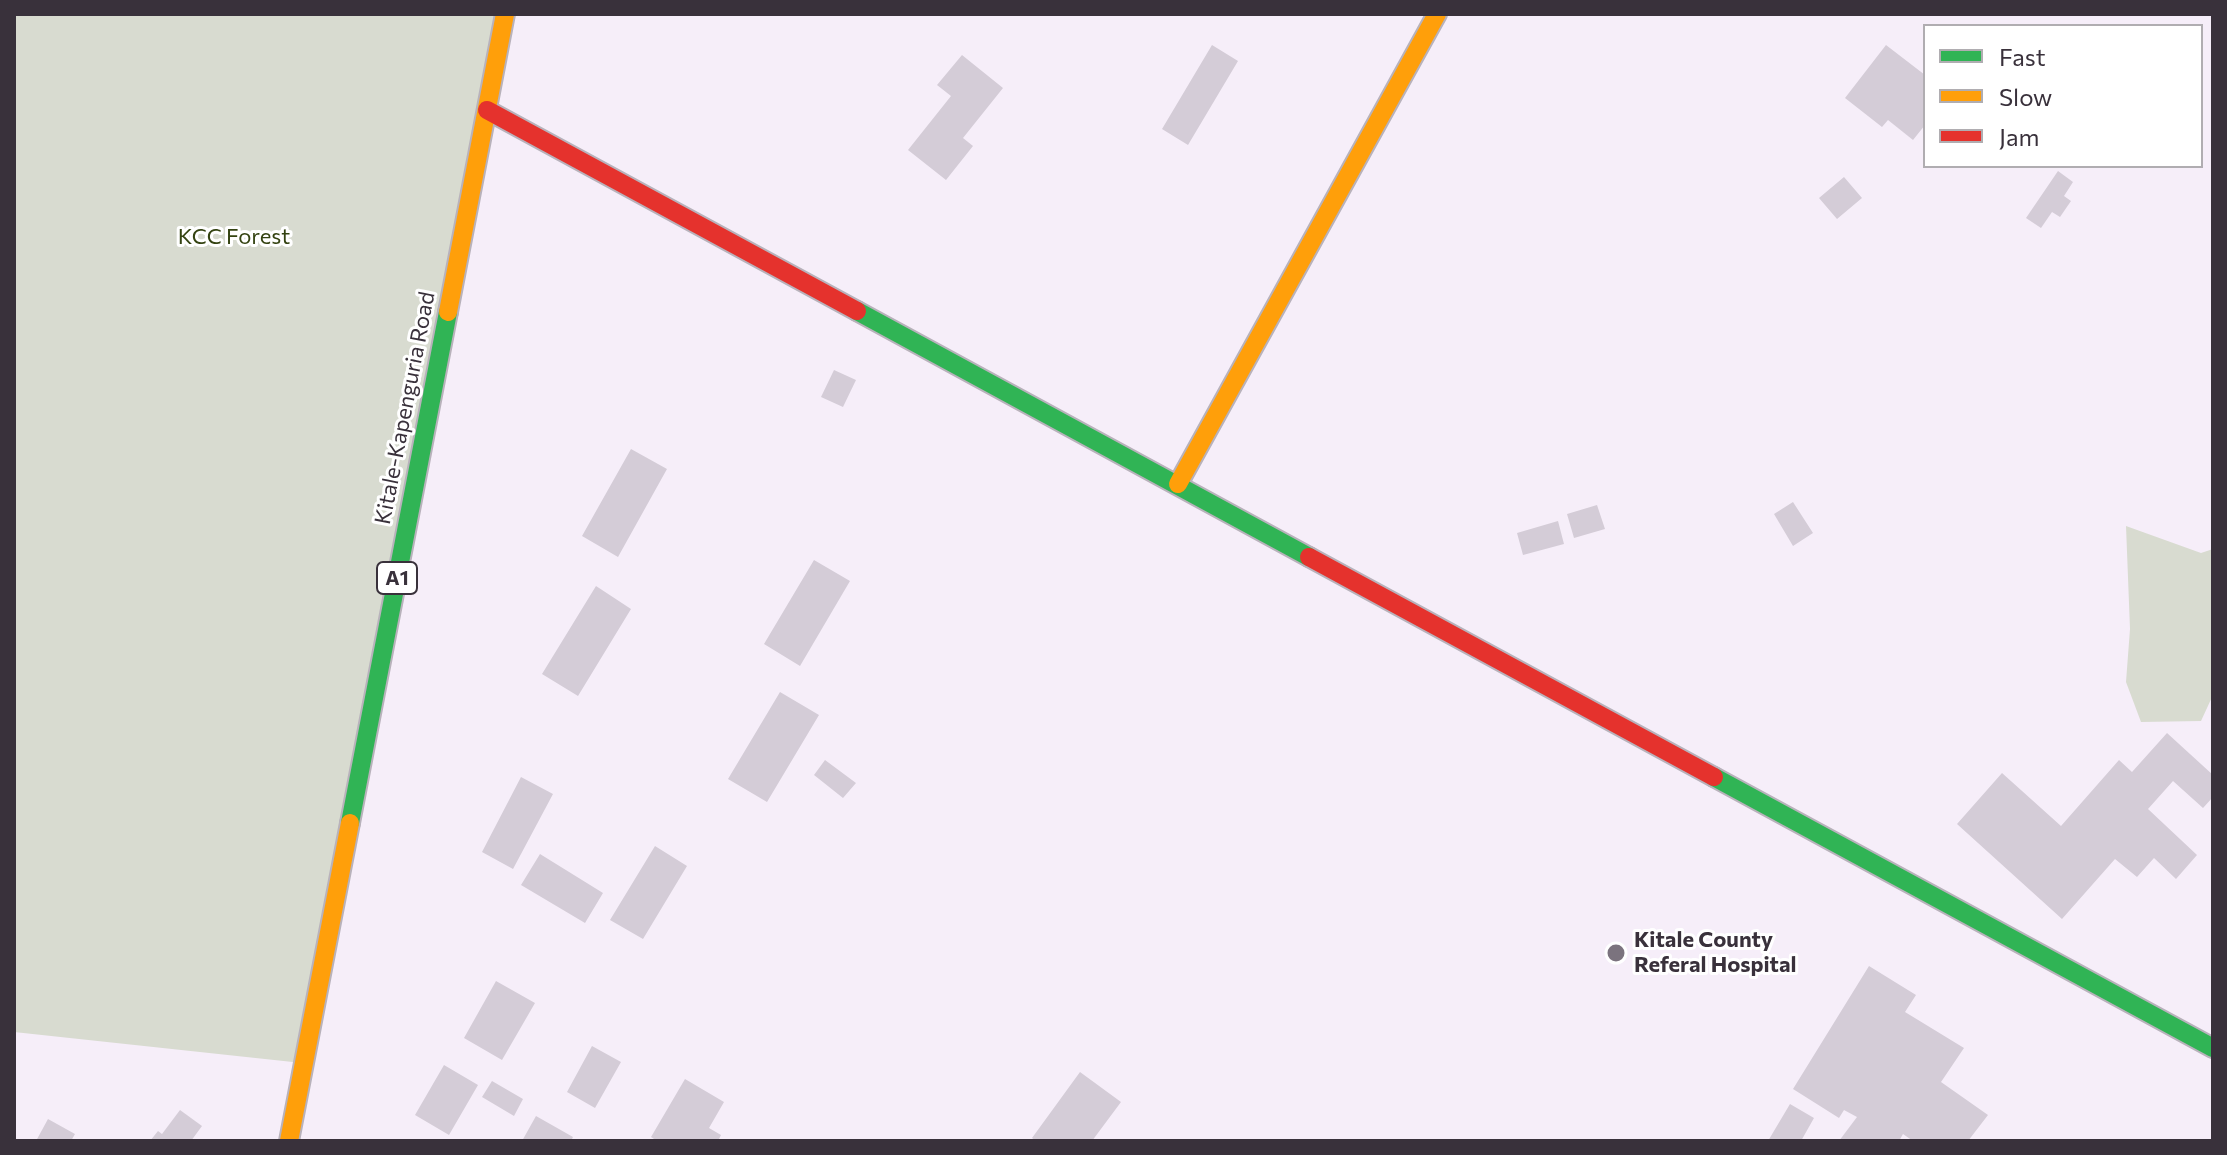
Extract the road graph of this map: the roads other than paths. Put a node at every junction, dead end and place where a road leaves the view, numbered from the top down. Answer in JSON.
{"nodes":[{"id":1,"x":505,"y":14,"type":"edge"},
{"id":2,"x":1437,"y":14,"type":"edge"},
{"id":3,"x":487,"y":110,"type":"junction"},
{"id":4,"x":1178,"y":484,"type":"junction"},
{"id":5,"x":2213,"y":1048,"type":"edge"},
{"id":6,"x":289,"y":1141,"type":"edge"}],
"edges":[{"from":1,"to":3,"type":"main road","name":"Kitale-Kapenguria Road","number":"A1"},
{"from":2,"to":4,"type":"main road"},
{"from":3,"to":4,"type":"main road"},
{"from":3,"to":6,"type":"main road","name":"Kitale-Kapenguria Road","number":"A1"},
{"from":4,"to":5,"type":"main road"}]}
